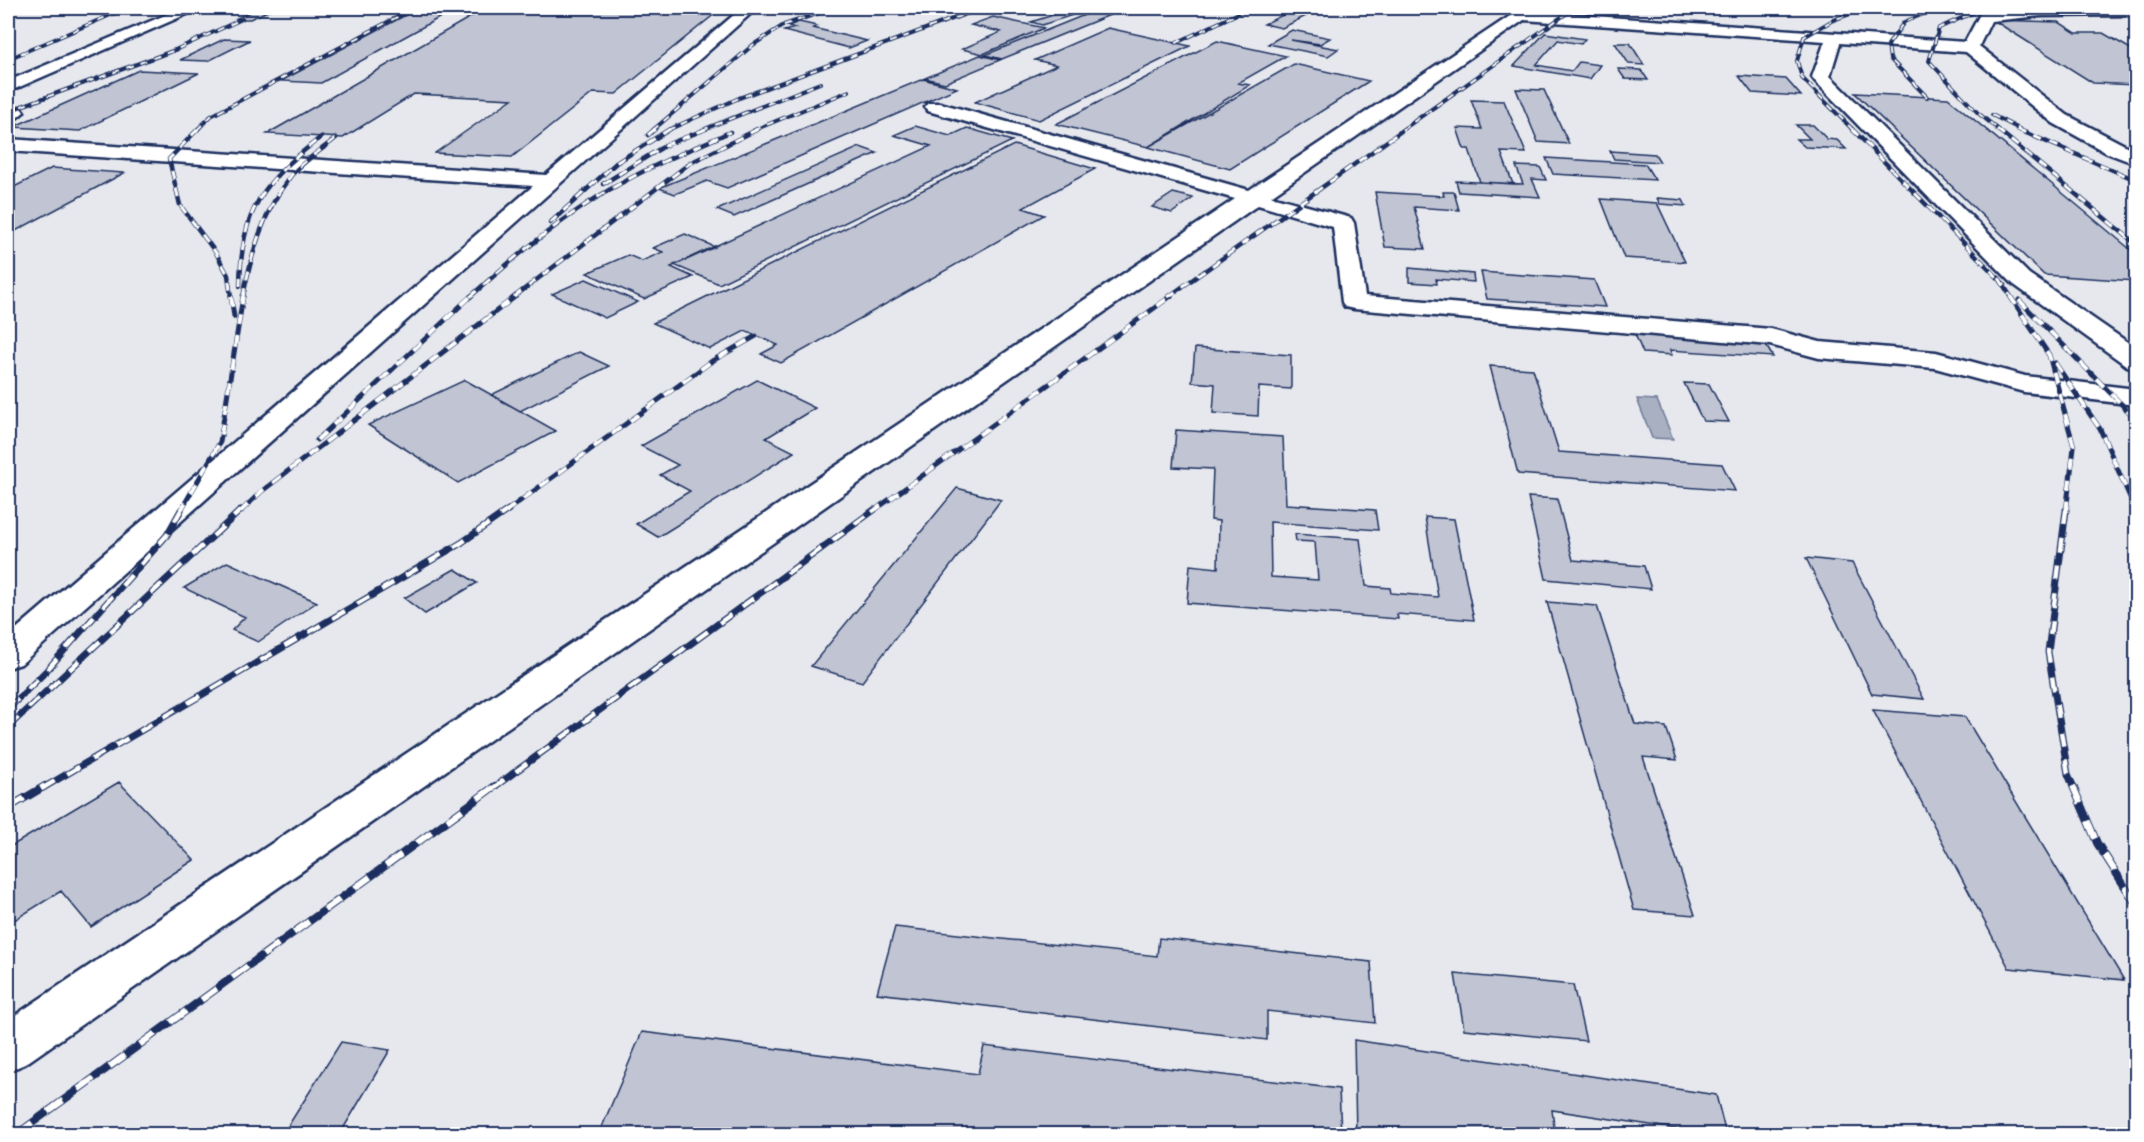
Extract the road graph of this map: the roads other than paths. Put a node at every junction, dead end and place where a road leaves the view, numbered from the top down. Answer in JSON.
{"nodes":[{"id":1,"x":194,"y":8,"type":"edge"},
{"id":2,"x":750,"y":8,"type":"edge"},
{"id":3,"x":1526,"y":11,"type":"edge"},
{"id":4,"x":2136,"y":11,"type":"edge"},
{"id":5,"x":1834,"y":38,"type":"junction"},
{"id":6,"x":1970,"y":47,"type":"junction"},
{"id":7,"x":8,"y":87,"type":"edge"},
{"id":8,"x":934,"y":107,"type":"dead end"},
{"id":9,"x":8,"y":145,"type":"edge"},
{"id":10,"x":2136,"y":158,"type":"edge"},
{"id":11,"x":550,"y":181,"type":"junction"},
{"id":12,"x":1255,"y":196,"type":"junction"},
{"id":13,"x":2136,"y":360,"type":"edge"},
{"id":14,"x":2136,"y":397,"type":"edge"},
{"id":15,"x":8,"y":655,"type":"edge"},
{"id":16,"x":8,"y":1048,"type":"edge"}],
"edges":[{"from":1,"to":7,"type":"lane"},
{"from":2,"to":11,"type":"lane"},
{"from":3,"to":5,"type":"lane"},
{"from":3,"to":12,"type":"lane"},
{"from":4,"to":6,"type":"lane"},
{"from":5,"to":6,"type":"lane"},
{"from":5,"to":13,"type":"lane"},
{"from":6,"to":10,"type":"lane"},
{"from":8,"to":12,"type":"lane"},
{"from":9,"to":11,"type":"lane"},
{"from":11,"to":15,"type":"lane"},
{"from":12,"to":14,"type":"lane"},
{"from":12,"to":16,"type":"lane"}]}
